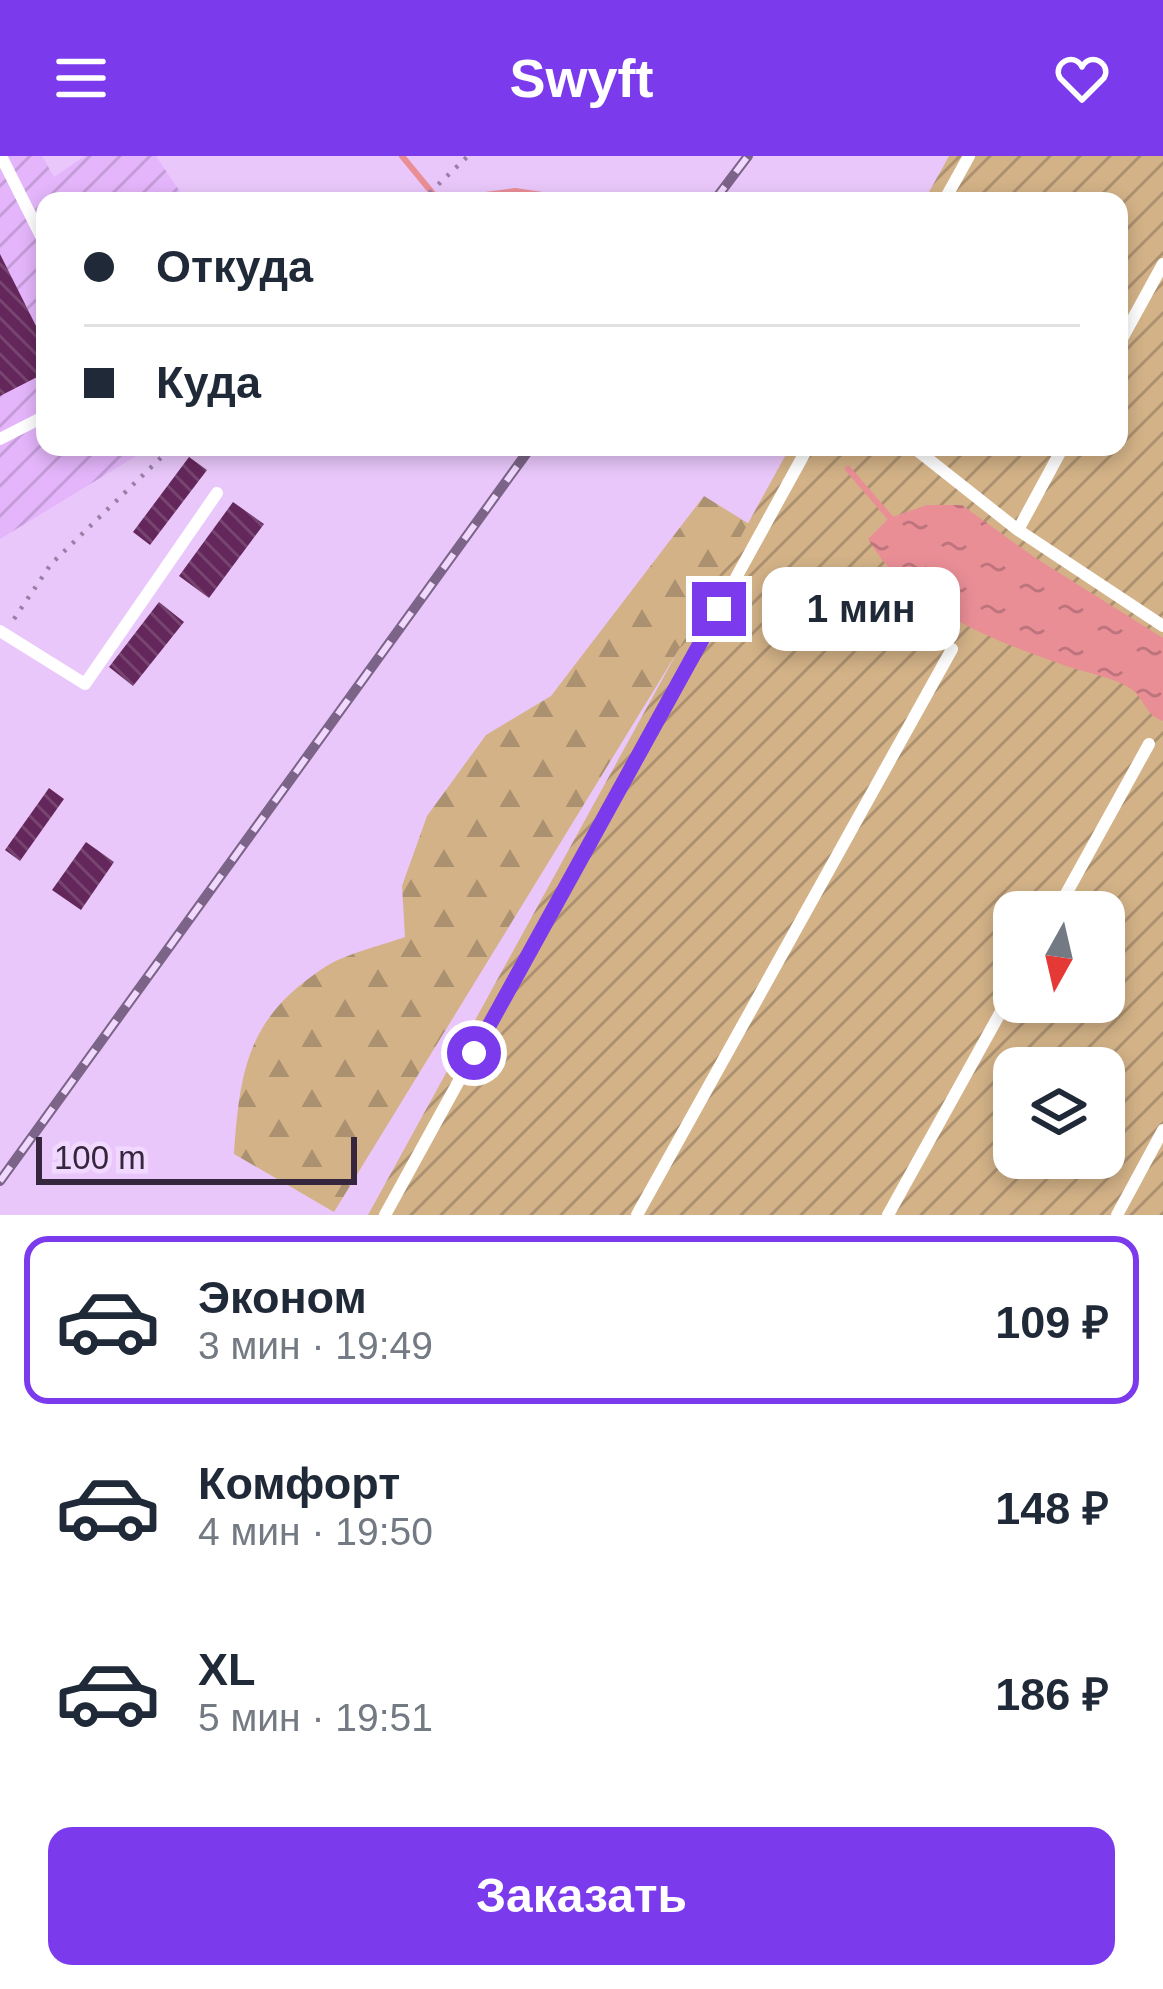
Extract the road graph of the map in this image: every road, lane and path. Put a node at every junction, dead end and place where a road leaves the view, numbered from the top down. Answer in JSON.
{"nodes":[{"id":1,"x":2,"y":156,"type":"edge"},
{"id":2,"x":468,"y":156,"type":"edge"},
{"id":3,"x":969,"y":156,"type":"edge"},
{"id":4,"x":431,"y":192,"type":"edge"},
{"id":5,"x":949,"y":192,"type":"edge"},
{"id":6,"x":36,"y":226,"type":"edge"},
{"id":7,"x":1163,"y":264,"type":"edge"},
{"id":8,"x":1128,"y":328,"type":"edge"},
{"id":9,"x":36,"y":421,"type":"edge"},
{"id":10,"x":0,"y":439,"type":"edge"},
{"id":11,"x":163,"y":456,"type":"edge"},
{"id":12,"x":803,"y":456,"type":"edge"},
{"id":13,"x":924,"y":456,"type":"edge"},
{"id":14,"x":1058,"y":456,"type":"edge"},
{"id":15,"x":217,"y":493,"type":"dead end"},
{"id":16,"x":1018,"y":530,"type":"junction"},
{"id":17,"x":1163,"y":626,"type":"edge"},
{"id":18,"x":3,"y":631,"type":"edge"},
{"id":19,"x":952,"y":649,"type":"dead end"},
{"id":20,"x":1149,"y":744,"type":"dead end"},
{"id":21,"x":1068,"y":891,"type":"edge"},
{"id":22,"x":995,"y":1023,"type":"edge"},
{"id":23,"x":1163,"y":1130,"type":"edge"},
{"id":24,"x":385,"y":1215,"type":"edge"},
{"id":25,"x":637,"y":1215,"type":"edge"},
{"id":26,"x":888,"y":1215,"type":"edge"},
{"id":27,"x":1117,"y":1215,"type":"edge"}],
"edges":[{"from":1,"to":6,"type":"lane"},
{"from":2,"to":4,"type":"path"},
{"from":3,"to":5,"type":"lane"},
{"from":7,"to":8,"type":"lane"},
{"from":9,"to":10,"type":"lane"},
{"from":11,"to":18,"type":"path"},
{"from":12,"to":24,"type":"lane"},
{"from":13,"to":16,"type":"lane"},
{"from":14,"to":16,"type":"lane"},
{"from":15,"to":18,"type":"lane"},
{"from":16,"to":17,"type":"lane"},
{"from":19,"to":25,"type":"lane"},
{"from":20,"to":21,"type":"lane"},
{"from":22,"to":26,"type":"lane"},
{"from":23,"to":27,"type":"lane"}]}
